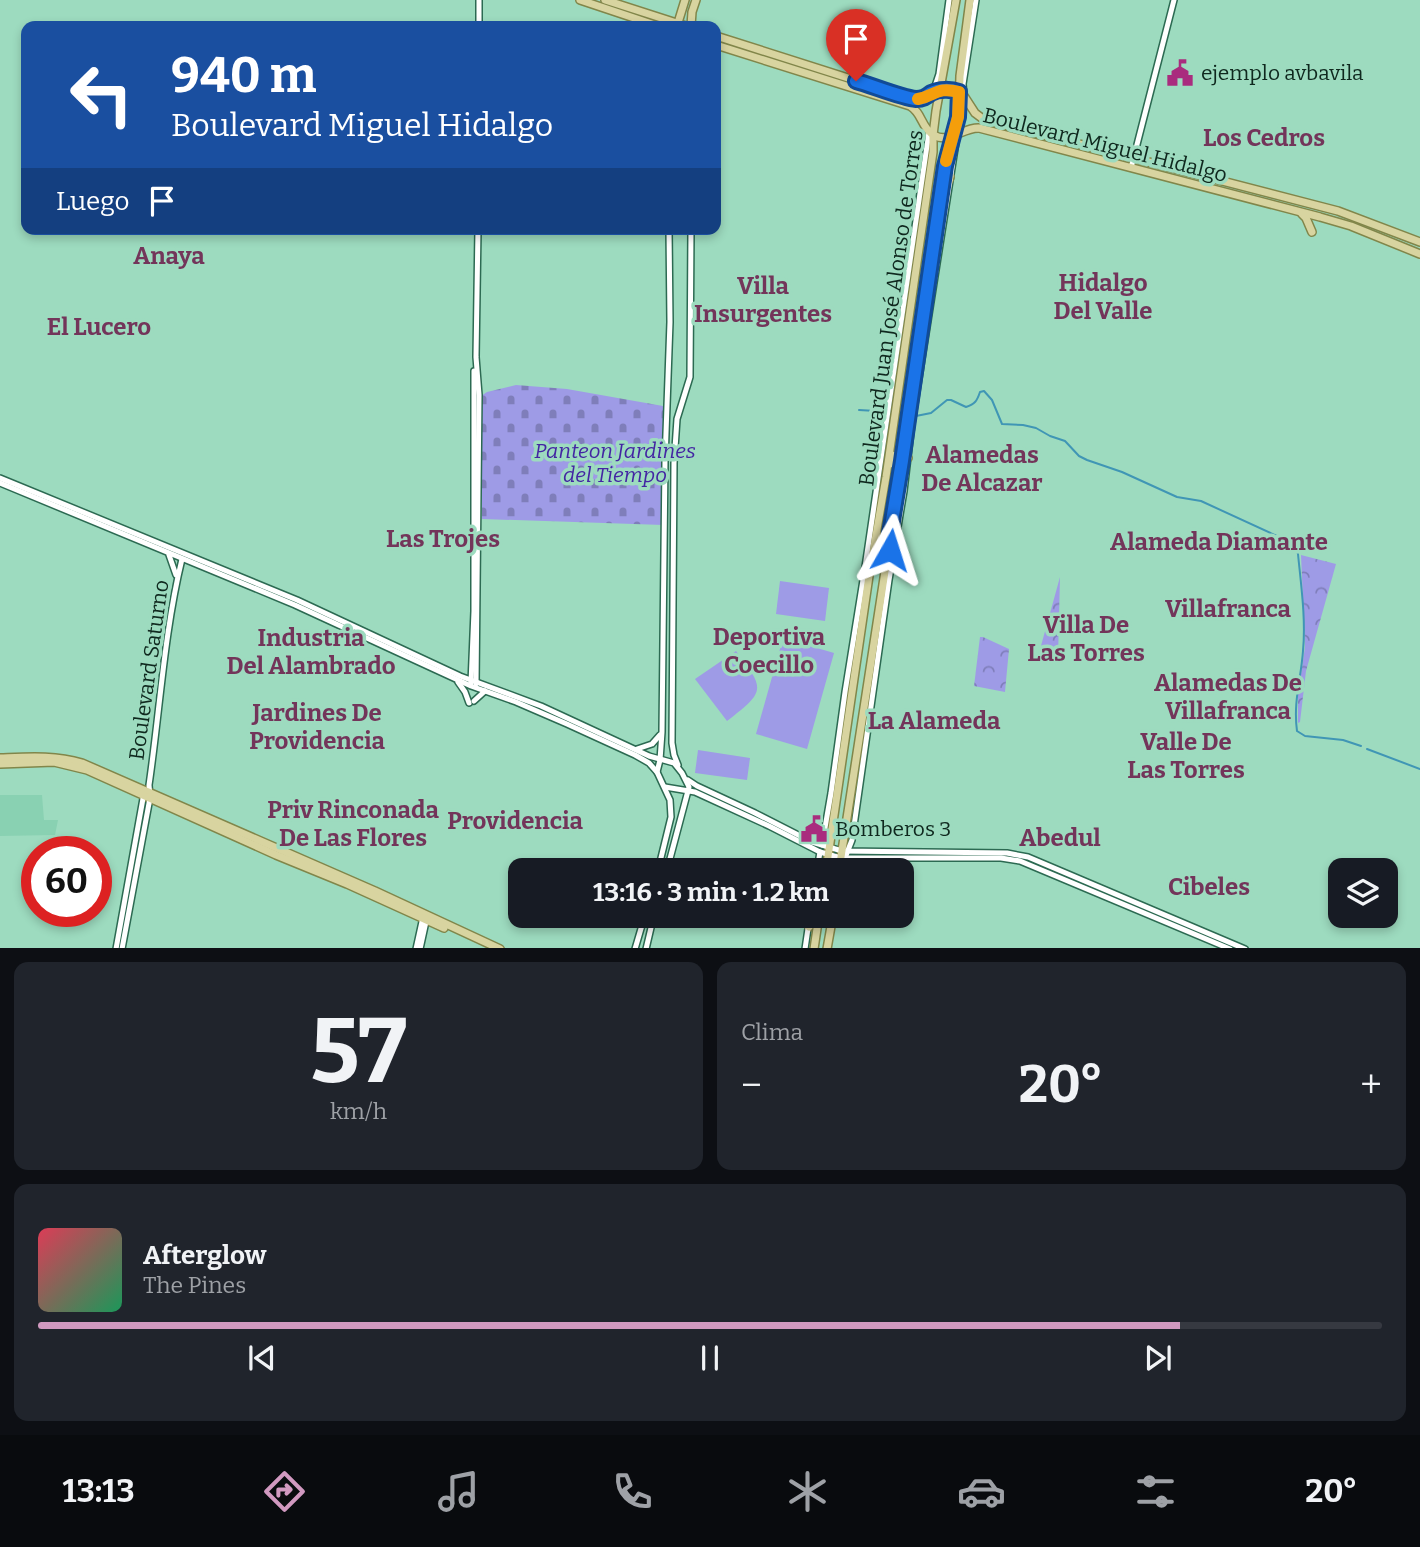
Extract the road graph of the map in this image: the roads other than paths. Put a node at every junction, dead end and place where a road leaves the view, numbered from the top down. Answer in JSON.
{"nodes":[{"id":1,"x":479,"y":0,"type":"edge"},
{"id":2,"x":580,"y":0,"type":"edge"},
{"id":3,"x":605,"y":0,"type":"edge"},
{"id":4,"x":696,"y":0,"type":"edge"},
{"id":5,"x":949,"y":0,"type":"edge"},
{"id":6,"x":956,"y":0,"type":"edge"},
{"id":7,"x":970,"y":0,"type":"edge"},
{"id":8,"x":976,"y":0,"type":"edge"},
{"id":9,"x":1174,"y":0,"type":"edge"},
{"id":10,"x":974,"y":11,"type":"junction"},
{"id":11,"x":479,"y":21,"type":"edge"},
{"id":12,"x":643,"y":21,"type":"edge"},
{"id":13,"x":669,"y":21,"type":"edge"},
{"id":14,"x":687,"y":21,"type":"edge"},
{"id":15,"x":966,"y":29,"type":"junction"},
{"id":16,"x":721,"y":38,"type":"edge"},
{"id":17,"x":721,"y":47,"type":"edge"},
{"id":18,"x":946,"y":59,"type":"junction"},
{"id":19,"x":962,"y":62,"type":"junction"},
{"id":20,"x":939,"y":74,"type":"junction"},
{"id":21,"x":937,"y":91,"type":"junction"},
{"id":22,"x":962,"y":94,"type":"junction"},
{"id":23,"x":926,"y":98,"type":"junction"},
{"id":24,"x":972,"y":109,"type":"junction"},
{"id":25,"x":920,"y":115,"type":"junction"},
{"id":26,"x":967,"y":129,"type":"junction"},
{"id":27,"x":931,"y":134,"type":"junction"},
{"id":28,"x":955,"y":136,"type":"junction"},
{"id":29,"x":1133,"y":158,"type":"junction"},
{"id":30,"x":945,"y":166,"type":"junction"},
{"id":31,"x":1131,"y":168,"type":"junction"},
{"id":32,"x":931,"y":170,"type":"junction"},
{"id":33,"x":950,"y":177,"type":"junction"},
{"id":34,"x":928,"y":189,"type":"junction"},
{"id":35,"x":919,"y":201,"type":"junction"},
{"id":36,"x":940,"y":205,"type":"junction"},
{"id":37,"x":1302,"y":213,"type":"junction"},
{"id":38,"x":1312,"y":233,"type":"dead end"},
{"id":39,"x":478,"y":235,"type":"edge"},
{"id":40,"x":669,"y":235,"type":"edge"},
{"id":41,"x":691,"y":235,"type":"edge"},
{"id":42,"x":1420,"y":242,"type":"edge"},
{"id":43,"x":1420,"y":254,"type":"edge"},
{"id":44,"x":898,"y":388,"type":"junction"},
{"id":45,"x":890,"y":396,"type":"junction"},
{"id":46,"x":891,"y":411,"type":"junction"},
{"id":47,"x":911,"y":414,"type":"junction"},
{"id":48,"x":906,"y":433,"type":"junction"},
{"id":49,"x":891,"y":441,"type":"junction"},
{"id":50,"x":909,"y":447,"type":"junction"},
{"id":51,"x":905,"y":459,"type":"junction"},
{"id":52,"x":886,"y":477,"type":"junction"},
{"id":53,"x":0,"y":478,"type":"edge"},
{"id":54,"x":877,"y":482,"type":"junction"},
{"id":55,"x":0,"y":483,"type":"edge"},
{"id":56,"x":900,"y":491,"type":"junction"},
{"id":57,"x":882,"y":498,"type":"junction"},
{"id":58,"x":890,"y":533,"type":"junction"},
{"id":59,"x":168,"y":554,"type":"junction"},
{"id":60,"x":182,"y":559,"type":"junction"},
{"id":61,"x":890,"y":571,"type":"junction"},
{"id":62,"x":177,"y":578,"type":"junction"},
{"id":63,"x":864,"y":590,"type":"junction"},
{"id":64,"x":860,"y":617,"type":"junction"},
{"id":65,"x":475,"y":667,"type":"junction"},
{"id":66,"x":458,"y":678,"type":"junction"},
{"id":67,"x":474,"y":684,"type":"junction"},
{"id":68,"x":488,"y":689,"type":"junction"},
{"id":69,"x":662,"y":691,"type":"junction"},
{"id":70,"x":672,"y":691,"type":"junction"},
{"id":71,"x":848,"y":726,"type":"junction"},
{"id":72,"x":662,"y":732,"type":"junction"},
{"id":73,"x":858,"y":741,"type":"junction"},
{"id":74,"x":635,"y":750,"type":"junction"},
{"id":75,"x":0,"y":758,"type":"edge"},
{"id":76,"x":660,"y":760,"type":"junction"},
{"id":77,"x":862,"y":760,"type":"junction"},
{"id":78,"x":0,"y":764,"type":"edge"},
{"id":79,"x":679,"y":768,"type":"junction"},
{"id":80,"x":657,"y":772,"type":"junction"},
{"id":81,"x":837,"y":775,"type":"junction"},
{"id":82,"x":686,"y":778,"type":"junction"},
{"id":83,"x":852,"y":785,"type":"junction"},
{"id":84,"x":665,"y":787,"type":"junction"},
{"id":85,"x":688,"y":791,"type":"junction"},
{"id":86,"x":148,"y":792,"type":"junction"},
{"id":87,"x":849,"y":813,"type":"junction"},
{"id":88,"x":824,"y":850,"type":"junction"},
{"id":89,"x":844,"y":855,"type":"junction"},
{"id":90,"x":664,"y":858,"type":"edge"},
{"id":91,"x":666,"y":858,"type":"edge"},
{"id":92,"x":821,"y":858,"type":"edge"},
{"id":93,"x":825,"y":858,"type":"edge"},
{"id":94,"x":843,"y":858,"type":"edge"},
{"id":95,"x":425,"y":917,"type":"junction"},
{"id":96,"x":641,"y":928,"type":"edge"},
{"id":97,"x":651,"y":928,"type":"edge"},
{"id":98,"x":809,"y":928,"type":"edge"},
{"id":99,"x":818,"y":928,"type":"edge"},
{"id":100,"x":831,"y":928,"type":"edge"},
{"id":101,"x":829,"y":947,"type":"edge"},
{"id":102,"x":116,"y":948,"type":"edge"},
{"id":103,"x":122,"y":948,"type":"edge"},
{"id":104,"x":418,"y":948,"type":"edge"},
{"id":105,"x":489,"y":948,"type":"edge"},
{"id":106,"x":499,"y":948,"type":"edge"},
{"id":107,"x":635,"y":948,"type":"edge"},
{"id":108,"x":646,"y":948,"type":"edge"},
{"id":109,"x":805,"y":948,"type":"edge"},
{"id":110,"x":815,"y":948,"type":"edge"},
{"id":111,"x":1230,"y":948,"type":"edge"},
{"id":112,"x":1245,"y":948,"type":"edge"}],
"edges":[{"from":1,"to":11,"type":"street"},
{"from":2,"to":12,"type":"main road"},
{"from":3,"to":13,"type":"main road"},
{"from":4,"to":14,"type":"main road"},
{"from":5,"to":20,"type":"street","name":"Boulevard Juan José Alonso de Torres"},
{"from":6,"to":18,"type":"main road","name":"Boulevard Juan José Alonso de Torres"},
{"from":7,"to":15,"type":"main road","name":"Boulevard Juan José Alonso de Torres"},
{"from":8,"to":10,"type":"street","name":"Boulevard Juan José Alonso de Torres"},
{"from":9,"to":29,"type":"street"},
{"from":10,"to":15,"type":"main road"},
{"from":10,"to":22,"type":"street","name":"Boulevard Juan José Alonso de Torres"},
{"from":15,"to":19,"type":"main road","name":"Boulevard Juan José Alonso de Torres"},
{"from":16,"to":23,"type":"main road"},
{"from":17,"to":25,"type":"main road"},
{"from":18,"to":19,"type":"main road"},
{"from":18,"to":20,"type":"main road"},
{"from":18,"to":21,"type":"main road","name":"Boulevard Juan José Alonso de Torres"},
{"from":19,"to":22,"type":"main road","name":"Boulevard Juan José Alonso de Torres"},
{"from":20,"to":21,"type":"street","name":"Boulevard Juan José Alonso de Torres"},
{"from":21,"to":22,"type":"main road","name":"Boulevard Miguel Hidalgo"},
{"from":21,"to":23,"type":"main road"},
{"from":21,"to":27,"type":"main road","name":"Boulevard Juan José Alonso de Torres"},
{"from":22,"to":24,"type":"main road","name":"Boulevard Miguel Hidalgo"},
{"from":22,"to":28,"type":"main road","name":"Boulevard Juan José Alonso de Torres"},
{"from":23,"to":25,"type":"main road"},
{"from":24,"to":26,"type":"main road"},
{"from":24,"to":29,"type":"main road","name":"Boulevard Miguel Hidalgo"},
{"from":25,"to":27,"type":"main road"},
{"from":26,"to":28,"type":"main road","name":"Boulevard Miguel Hidalgo"},
{"from":26,"to":31,"type":"main road","name":"Boulevard Miguel Hidalgo"},
{"from":27,"to":28,"type":"main road","name":"Boulevard Miguel Hidalgo"},
{"from":27,"to":32,"type":"main road","name":"Boulevard Juan José Alonso de Torres"},
{"from":27,"to":35,"type":"street","name":"Boulevard Juan José Alonso de Torres"},
{"from":28,"to":30,"type":"main road","name":"Boulevard Juan José Alonso de Torres"},
{"from":28,"to":33,"type":"street"},
{"from":29,"to":31,"type":"street"},
{"from":29,"to":42,"type":"main road","name":"Boulevard Miguel Hidalgo"},
{"from":30,"to":32,"type":"main road"},
{"from":30,"to":36,"type":"main road","name":"Boulevard Juan José Alonso de Torres"},
{"from":31,"to":37,"type":"main road","name":"Boulevard Miguel Hidalgo"},
{"from":32,"to":34,"type":"main road","name":"Boulevard Juan José Alonso de Torres"},
{"from":33,"to":36,"type":"main road"},
{"from":33,"to":47,"type":"street"},
{"from":34,"to":35,"type":"main road"},
{"from":34,"to":44,"type":"main road","name":"Boulevard Juan José Alonso de Torres"},
{"from":35,"to":45,"type":"street","name":"Boulevard Juan José Alonso de Torres"},
{"from":36,"to":47,"type":"main road","name":"Boulevard Juan José Alonso de Torres"},
{"from":37,"to":38,"type":"main road"},
{"from":37,"to":43,"type":"main road","name":"Boulevard Miguel Hidalgo"},
{"from":39,"to":65,"type":"street"},
{"from":40,"to":69,"type":"street"},
{"from":41,"to":70,"type":"street"},
{"from":44,"to":45,"type":"main road"},
{"from":44,"to":46,"type":"main road","name":"Boulevard Juan José Alonso de Torres"},
{"from":45,"to":46,"type":"street","name":"Boulevard Juan José Alonso de Torres"},
{"from":46,"to":49,"type":"main road","name":"Boulevard Juan José Alonso de Torres"},
{"from":46,"to":54,"type":"street","name":"Boulevard Juan José Alonso de Torres"},
{"from":47,"to":48,"type":"main road","name":"Boulevard Juan José Alonso de Torres"},
{"from":47,"to":50,"type":"street"},
{"from":48,"to":50,"type":"main road"},
{"from":48,"to":51,"type":"main road","name":"Boulevard Juan José Alonso de Torres"},
{"from":49,"to":51,"type":"main road"},
{"from":49,"to":52,"type":"main road","name":"Boulevard Juan José Alonso de Torres"},
{"from":50,"to":51,"type":"street"},
{"from":51,"to":56,"type":"main road","name":"Boulevard Juan José Alonso de Torres"},
{"from":52,"to":56,"type":"main road"},
{"from":52,"to":57,"type":"main road","name":"Boulevard Juan José Alonso de Torres"},
{"from":53,"to":66,"type":"street"},
{"from":54,"to":57,"type":"main road"},
{"from":54,"to":63,"type":"street","name":"Boulevard Juan José Alonso de Torres"},
{"from":55,"to":59,"type":"street"},
{"from":56,"to":58,"type":"main road","name":"Boulevard Juan José Alonso de Torres"},
{"from":56,"to":61,"type":"street"},
{"from":57,"to":63,"type":"main road","name":"Boulevard Juan José Alonso de Torres"},
{"from":58,"to":61,"type":"main road"},
{"from":58,"to":73,"type":"main road","name":"Boulevard Juan José Alonso de Torres"},
{"from":59,"to":60,"type":"street"},
{"from":59,"to":62,"type":"street"},
{"from":60,"to":62,"type":"street","name":"Boulevard Saturno"},
{"from":60,"to":66,"type":"street"},
{"from":61,"to":77,"type":"street"},
{"from":62,"to":86,"type":"street","name":"Boulevard Saturno"},
{"from":63,"to":64,"type":"main road","name":"Boulevard Juan José Alonso de Torres"},
{"from":64,"to":71,"type":"main road","name":"Boulevard Juan José Alonso de Torres"},
{"from":64,"to":81,"type":"street","name":"Boulevard Juan José Alonso de Torres"},
{"from":65,"to":66,"type":"street"},
{"from":65,"to":67,"type":"street"},
{"from":65,"to":68,"type":"street"},
{"from":66,"to":67,"type":"street"},
{"from":66,"to":68,"type":"street"},
{"from":67,"to":68,"type":"street"},
{"from":68,"to":74,"type":"street"},
{"from":68,"to":80,"type":"street"},
{"from":69,"to":70,"type":"street"},
{"from":69,"to":72,"type":"street"},
{"from":70,"to":79,"type":"street"},
{"from":71,"to":73,"type":"main road"},
{"from":71,"to":81,"type":"main road","name":"Boulevard Juan José Alonso de Torres"},
{"from":72,"to":74,"type":"street"},
{"from":72,"to":76,"type":"street"},
{"from":73,"to":83,"type":"main road","name":"Boulevard Juan José Alonso de Torres"},
{"from":74,"to":76,"type":"street"},
{"from":75,"to":86,"type":"main road"},
{"from":76,"to":79,"type":"street"},
{"from":76,"to":80,"type":"street"},
{"from":77,"to":83,"type":"main road"},
{"from":77,"to":89,"type":"street"},
{"from":78,"to":86,"type":"main road"},
{"from":79,"to":82,"type":"street"},
{"from":80,"to":84,"type":"street"},
{"from":81,"to":87,"type":"main road"},
{"from":81,"to":88,"type":"main road","name":"Boulevard Juan José Alonso de Torres"},
{"from":82,"to":85,"type":"street"},
{"from":82,"to":88,"type":"street"},
{"from":83,"to":87,"type":"main road","name":"Boulevard Juan José Alonso de Torres"},
{"from":84,"to":85,"type":"street"},
{"from":84,"to":90,"type":"street"},
{"from":85,"to":88,"type":"street"},
{"from":85,"to":91,"type":"street"},
{"from":86,"to":95,"type":"main road"},
{"from":86,"to":102,"type":"street","name":"Boulevard Saturno"},
{"from":86,"to":103,"type":"street","name":"Boulevard Saturno"},
{"from":87,"to":89,"type":"main road","name":"Boulevard Juan José Alonso de Torres"},
{"from":88,"to":89,"type":"street"},
{"from":88,"to":92,"type":"street","name":"Boulevard Juan José Alonso de Torres"},
{"from":88,"to":93,"type":"main road","name":"Boulevard Juan José Alonso de Torres"},
{"from":89,"to":94,"type":"main road","name":"Boulevard Juan José Alonso de Torres"},
{"from":89,"to":111,"type":"street"},
{"from":89,"to":112,"type":"street"},
{"from":95,"to":104,"type":"street"},
{"from":95,"to":105,"type":"main road"},
{"from":95,"to":106,"type":"main road"},
{"from":96,"to":107,"type":"street"},
{"from":97,"to":108,"type":"street"},
{"from":98,"to":109,"type":"street"},
{"from":99,"to":110,"type":"main road"},
{"from":100,"to":101,"type":"main road"}]}
